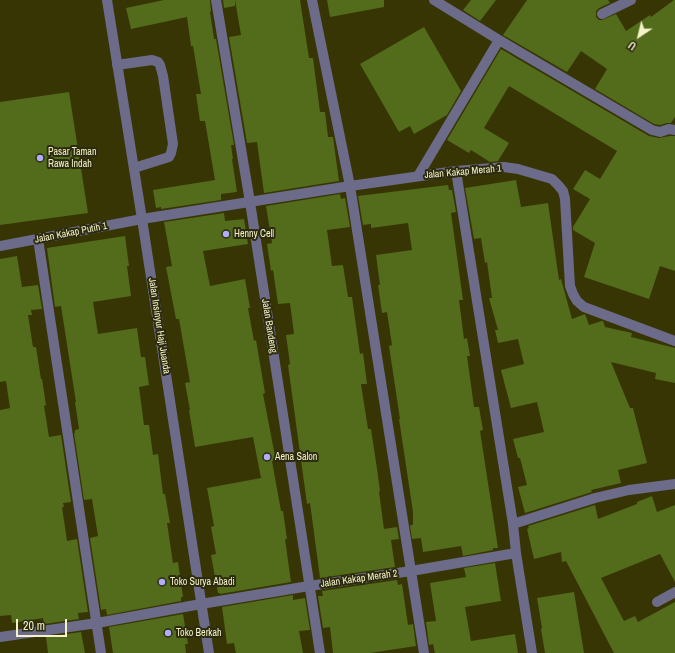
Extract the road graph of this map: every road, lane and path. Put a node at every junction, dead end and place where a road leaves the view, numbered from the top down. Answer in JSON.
{"nodes":[{"id":1,"x":106,"y":0,"type":"edge"},
{"id":2,"x":216,"y":0,"type":"edge"},
{"id":3,"x":312,"y":0,"type":"edge"},
{"id":4,"x":434,"y":0,"type":"edge"},
{"id":5,"x":631,"y":0,"type":"edge"},
{"id":6,"x":602,"y":14,"type":"dead end"},
{"id":7,"x":499,"y":40,"type":"junction"},
{"id":8,"x":117,"y":65,"type":"junction"},
{"id":9,"x":675,"y":130,"type":"edge"},
{"id":10,"x":134,"y":168,"type":"junction"},
{"id":11,"x":456,"y":171,"type":"junction"},
{"id":12,"x":418,"y":176,"type":"junction"},
{"id":13,"x":350,"y":186,"type":"junction"},
{"id":14,"x":250,"y":202,"type":"junction"},
{"id":15,"x":142,"y":219,"type":"junction"},
{"id":16,"x":38,"y":239,"type":"junction"},
{"id":17,"x":0,"y":246,"type":"edge"},
{"id":18,"x":675,"y":341,"type":"edge"},
{"id":19,"x":675,"y":484,"type":"edge"},
{"id":20,"x":513,"y":524,"type":"junction"},
{"id":21,"x":516,"y":553,"type":"junction"},
{"id":22,"x":411,"y":572,"type":"junction"},
{"id":23,"x":309,"y":586,"type":"junction"},
{"id":24,"x":675,"y":592,"type":"edge"},
{"id":25,"x":656,"y":602,"type":"dead end"},
{"id":26,"x":201,"y":604,"type":"junction"},
{"id":27,"x":97,"y":623,"type":"junction"},
{"id":28,"x":0,"y":637,"type":"edge"},
{"id":29,"x":101,"y":653,"type":"edge"},
{"id":30,"x":209,"y":653,"type":"edge"},
{"id":31,"x":320,"y":653,"type":"edge"},
{"id":32,"x":424,"y":653,"type":"edge"},
{"id":33,"x":532,"y":653,"type":"edge"}],
"edges":[{"from":1,"to":8,"type":"street","name":"Jalan Insinyur Haji Juanda"},
{"from":2,"to":14,"type":"street","name":"Jalan Bandeng"},
{"from":3,"to":13,"type":"street"},
{"from":4,"to":7,"type":"street"},
{"from":5,"to":6,"type":"street"},
{"from":7,"to":9,"type":"street"},
{"from":7,"to":12,"type":"street"},
{"from":8,"to":10,"type":"street","name":"Jalan Insinyur Haji Juanda"},
{"from":8,"to":10,"type":"street"},
{"from":10,"to":15,"type":"street","name":"Jalan Insinyur Haji Juanda"},
{"from":11,"to":12,"type":"street","name":"Jalan Kakap Merah 1"},
{"from":11,"to":18,"type":"street","name":"Jalan Kakap Merah 1"},
{"from":11,"to":20,"type":"street"},
{"from":12,"to":13,"type":"street","name":"Jalan Kakap Merah 1"},
{"from":13,"to":14,"type":"street","name":"Jalan Kakap Merah 1"},
{"from":13,"to":22,"type":"street"},
{"from":14,"to":15,"type":"street","name":"Jalan Kakap Merah 1"},
{"from":14,"to":23,"type":"street","name":"Jalan Bandeng"},
{"from":15,"to":16,"type":"street","name":"Jalan Kakap Putih 1"},
{"from":15,"to":26,"type":"street","name":"Jalan Insinyur Haji Juanda"},
{"from":16,"to":17,"type":"street","name":"Jalan Kakap Putih 1"},
{"from":16,"to":27,"type":"street"},
{"from":19,"to":20,"type":"street"},
{"from":20,"to":21,"type":"street"},
{"from":21,"to":22,"type":"street","name":"Jalan Kakap Merah 2"},
{"from":21,"to":33,"type":"street"},
{"from":22,"to":23,"type":"street","name":"Jalan Kakap Merah 2"},
{"from":22,"to":32,"type":"street"},
{"from":23,"to":26,"type":"street","name":"Jalan Kakap Merah 2"},
{"from":23,"to":31,"type":"street","name":"Jalan Bandeng"},
{"from":24,"to":25,"type":"street"},
{"from":26,"to":27,"type":"street","name":"Jalan Kakap Merah 2"},
{"from":26,"to":30,"type":"street","name":"Jalan Insinyur Haji Juanda"},
{"from":27,"to":28,"type":"street","name":"Jalan Kakap Merah 2"},
{"from":27,"to":29,"type":"street"}]}
